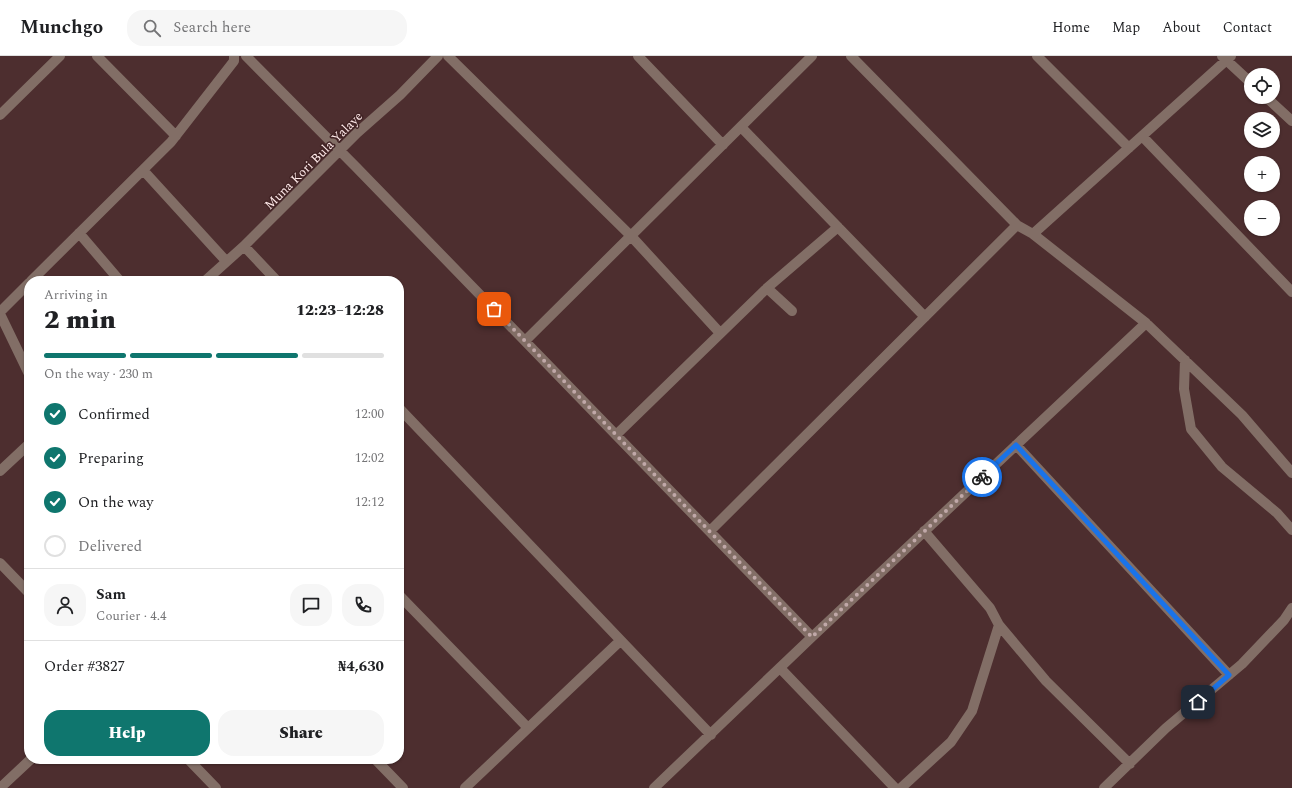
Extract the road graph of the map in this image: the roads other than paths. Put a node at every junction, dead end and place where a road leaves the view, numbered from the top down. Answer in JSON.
{"nodes":[{"id":1,"x":60,"y":56,"type":"edge"},
{"id":2,"x":97,"y":56,"type":"edge"},
{"id":3,"x":234,"y":56,"type":"edge"},
{"id":4,"x":246,"y":56,"type":"edge"},
{"id":5,"x":438,"y":56,"type":"edge"},
{"id":6,"x":448,"y":56,"type":"edge"},
{"id":7,"x":638,"y":56,"type":"edge"},
{"id":8,"x":812,"y":56,"type":"edge"},
{"id":9,"x":851,"y":56,"type":"edge"},
{"id":10,"x":1037,"y":56,"type":"edge"},
{"id":11,"x":1227,"y":57,"type":"edge"},
{"id":12,"x":1244,"y":75,"type":"edge"},
{"id":13,"x":1273,"y":104,"type":"edge"},
{"id":14,"x":0,"y":115,"type":"edge"},
{"id":15,"x":1292,"y":122,"type":"edge"},
{"id":16,"x":741,"y":127,"type":"junction"},
{"id":17,"x":176,"y":136,"type":"junction"},
{"id":18,"x":1142,"y":136,"type":"junction"},
{"id":19,"x":723,"y":145,"type":"junction"},
{"id":20,"x":1129,"y":148,"type":"junction"},
{"id":21,"x":340,"y":150,"type":"junction"},
{"id":22,"x":143,"y":170,"type":"junction"},
{"id":23,"x":1017,"y":225,"type":"junction"},
{"id":24,"x":838,"y":227,"type":"junction"},
{"id":25,"x":79,"y":233,"type":"junction"},
{"id":26,"x":1033,"y":234,"type":"junction"},
{"id":27,"x":631,"y":236,"type":"junction"},
{"id":28,"x":244,"y":246,"type":"junction"},
{"id":29,"x":226,"y":261,"type":"junction"},
{"id":30,"x":36,"y":276,"type":"edge"},
{"id":31,"x":116,"y":276,"type":"edge"},
{"id":32,"x":210,"y":276,"type":"edge"},
{"id":33,"x":272,"y":276,"type":"edge"},
{"id":34,"x":24,"y":288,"type":"edge"},
{"id":35,"x":767,"y":288,"type":"junction"},
{"id":36,"x":1292,"y":292,"type":"edge"},
{"id":37,"x":792,"y":310,"type":"dead end"},
{"id":38,"x":0,"y":313,"type":"edge"},
{"id":39,"x":925,"y":317,"type":"junction"},
{"id":40,"x":1146,"y":323,"type":"junction"},
{"id":41,"x":720,"y":334,"type":"junction"},
{"id":42,"x":526,"y":341,"type":"junction"},
{"id":43,"x":1185,"y":360,"type":"junction"},
{"id":44,"x":24,"y":363,"type":"edge"},
{"id":45,"x":404,"y":413,"type":"edge"},
{"id":46,"x":616,"y":435,"type":"junction"},
{"id":47,"x":1016,"y":445,"type":"junction"},
{"id":48,"x":24,"y":449,"type":"edge"},
{"id":49,"x":0,"y":471,"type":"edge"},
{"id":50,"x":1292,"y":473,"type":"edge"},
{"id":51,"x":1292,"y":530,"type":"edge"},
{"id":52,"x":710,"y":531,"type":"junction"},
{"id":53,"x":924,"y":531,"type":"junction"},
{"id":54,"x":0,"y":563,"type":"edge"},
{"id":55,"x":24,"y":588,"type":"edge"},
{"id":56,"x":404,"y":600,"type":"edge"},
{"id":57,"x":1292,"y":608,"type":"edge"},
{"id":58,"x":1288,"y":619,"type":"edge"},
{"id":59,"x":999,"y":625,"type":"junction"},
{"id":60,"x":812,"y":637,"type":"junction"},
{"id":61,"x":620,"y":641,"type":"junction"},
{"id":62,"x":780,"y":668,"type":"junction"},
{"id":63,"x":1229,"y":675,"type":"junction"},
{"id":64,"x":528,"y":728,"type":"junction"},
{"id":65,"x":711,"y":735,"type":"junction"},
{"id":66,"x":26,"y":764,"type":"edge"},
{"id":67,"x":193,"y":764,"type":"edge"},
{"id":68,"x":380,"y":764,"type":"edge"},
{"id":69,"x":1130,"y":764,"type":"junction"},
{"id":70,"x":0,"y":788,"type":"edge"},
{"id":71,"x":216,"y":788,"type":"edge"},
{"id":72,"x":403,"y":788,"type":"edge"},
{"id":73,"x":465,"y":788,"type":"edge"},
{"id":74,"x":654,"y":788,"type":"edge"},
{"id":75,"x":895,"y":788,"type":"edge"},
{"id":76,"x":901,"y":788,"type":"edge"},
{"id":77,"x":1104,"y":788,"type":"edge"}],
"edges":[{"from":1,"to":14,"type":"street"},
{"from":2,"to":17,"type":"street"},
{"from":3,"to":17,"type":"street"},
{"from":4,"to":21,"type":"street"},
{"from":5,"to":21,"type":"street","name":"Muna Kori Bula Yalaye"},
{"from":6,"to":27,"type":"street"},
{"from":7,"to":19,"type":"street"},
{"from":8,"to":16,"type":"street"},
{"from":9,"to":23,"type":"street"},
{"from":10,"to":20,"type":"street"},
{"from":11,"to":12,"type":"street"},
{"from":11,"to":18,"type":"street"},
{"from":13,"to":15,"type":"street"},
{"from":16,"to":19,"type":"street"},
{"from":16,"to":24,"type":"street"},
{"from":17,"to":22,"type":"street"},
{"from":18,"to":20,"type":"street"},
{"from":18,"to":36,"type":"street"},
{"from":19,"to":27,"type":"street"},
{"from":20,"to":26,"type":"street"},
{"from":21,"to":28,"type":"street","name":"Muna Kori Bula Yalaye"},
{"from":21,"to":42,"type":"street"},
{"from":22,"to":25,"type":"street"},
{"from":22,"to":29,"type":"street"},
{"from":23,"to":26,"type":"street"},
{"from":23,"to":39,"type":"street"},
{"from":24,"to":35,"type":"street"},
{"from":24,"to":39,"type":"street"},
{"from":25,"to":30,"type":"street"},
{"from":25,"to":31,"type":"street"},
{"from":26,"to":40,"type":"street"},
{"from":27,"to":41,"type":"street"},
{"from":27,"to":42,"type":"street"},
{"from":28,"to":29,"type":"street","name":"Muna Kori Bula Yalaye"},
{"from":28,"to":33,"type":"street"},
{"from":29,"to":32,"type":"street","name":"Muna Kori Bula Yalaye"},
{"from":34,"to":38,"type":"street"},
{"from":35,"to":37,"type":"street"},
{"from":35,"to":41,"type":"street"},
{"from":38,"to":44,"type":"street"},
{"from":39,"to":52,"type":"street"},
{"from":40,"to":43,"type":"street"},
{"from":40,"to":47,"type":"street"},
{"from":41,"to":46,"type":"street"},
{"from":42,"to":46,"type":"street"},
{"from":43,"to":50,"type":"street"},
{"from":43,"to":51,"type":"street"},
{"from":45,"to":61,"type":"street"},
{"from":46,"to":52,"type":"street"},
{"from":47,"to":53,"type":"street"},
{"from":47,"to":63,"type":"street"},
{"from":48,"to":49,"type":"street"},
{"from":52,"to":60,"type":"street"},
{"from":53,"to":59,"type":"street"},
{"from":53,"to":60,"type":"street"},
{"from":54,"to":55,"type":"street"},
{"from":56,"to":64,"type":"street"},
{"from":57,"to":58,"type":"street"},
{"from":58,"to":63,"type":"street"},
{"from":59,"to":69,"type":"street"},
{"from":59,"to":76,"type":"street"},
{"from":60,"to":62,"type":"street"},
{"from":61,"to":64,"type":"street"},
{"from":61,"to":65,"type":"street"},
{"from":62,"to":65,"type":"street"},
{"from":62,"to":75,"type":"street"},
{"from":63,"to":69,"type":"street"},
{"from":64,"to":73,"type":"street"},
{"from":65,"to":74,"type":"street"},
{"from":66,"to":70,"type":"street"},
{"from":67,"to":71,"type":"street"},
{"from":68,"to":72,"type":"street"},
{"from":69,"to":77,"type":"street"}]}
